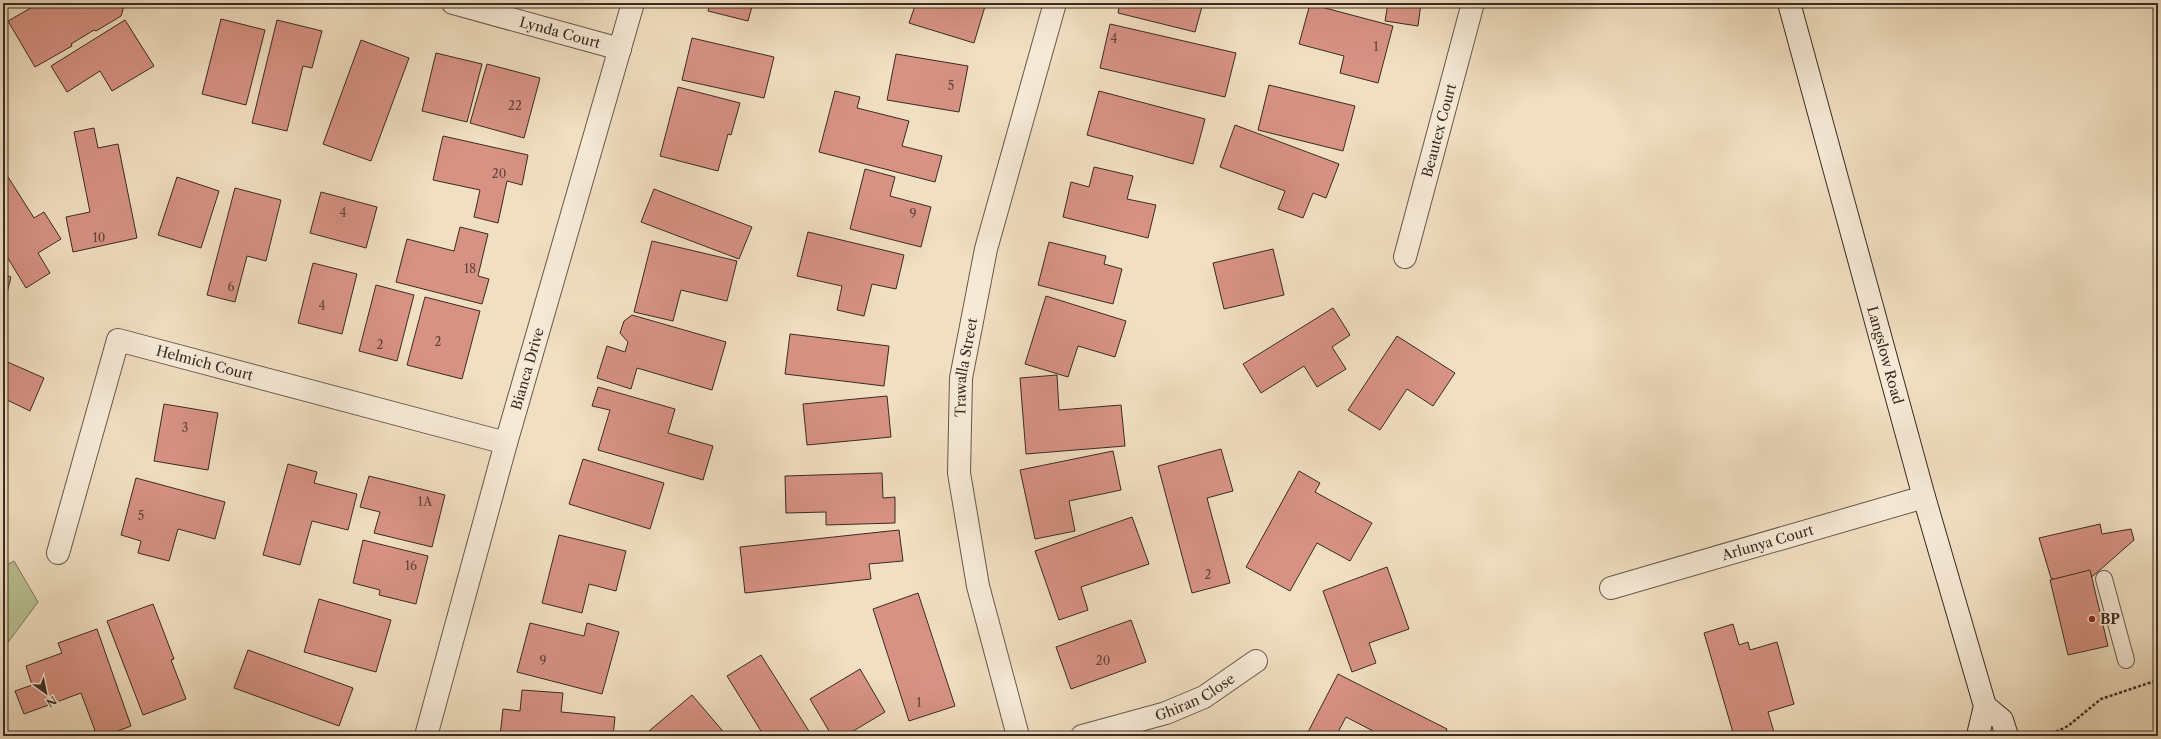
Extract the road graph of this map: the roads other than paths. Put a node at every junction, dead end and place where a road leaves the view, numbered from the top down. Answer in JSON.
{"nodes":[{"id":1,"x":453,"y":3,"type":"edge"},
{"id":2,"x":633,"y":3,"type":"edge"},
{"id":3,"x":1055,"y":3,"type":"edge"},
{"id":4,"x":1474,"y":3,"type":"edge"},
{"id":5,"x":1789,"y":3,"type":"edge"},
{"id":6,"x":620,"y":50,"type":"junction"},
{"id":7,"x":1404,"y":257,"type":"dead end"},
{"id":8,"x":506,"y":443,"type":"junction"},
{"id":9,"x":1924,"y":498,"type":"junction"},
{"id":10,"x":58,"y":553,"type":"dead end"},
{"id":11,"x":2104,"y":579,"type":"dead end"},
{"id":12,"x":1612,"y":588,"type":"dead end"},
{"id":13,"x":2126,"y":660,"type":"dead end"},
{"id":14,"x":1256,"y":661,"type":"dead end"},
{"id":15,"x":1985,"y":706,"type":"junction"},
{"id":16,"x":426,"y":736,"type":"edge"},
{"id":17,"x":1018,"y":736,"type":"edge"},
{"id":18,"x":1082,"y":736,"type":"edge"},
{"id":19,"x":1980,"y":736,"type":"edge"},
{"id":20,"x":2007,"y":736,"type":"edge"}],
"edges":[{"from":1,"to":6,"type":"street","name":"Lynda Court"},
{"from":2,"to":6,"type":"street","name":"Bianca Drive"},
{"from":3,"to":17,"type":"street","name":"Trawalla Street"},
{"from":4,"to":7,"type":"street","name":"Beautex Court"},
{"from":5,"to":9,"type":"street","name":"Langslow Road"},
{"from":6,"to":8,"type":"street","name":"Bianca Drive"},
{"from":8,"to":10,"type":"street","name":"Helmich Court"},
{"from":8,"to":16,"type":"street","name":"Bianca Drive"},
{"from":9,"to":12,"type":"street","name":"Arlunya Court"},
{"from":9,"to":15,"type":"street","name":"Langslow Road"},
{"from":11,"to":13,"type":"lane"},
{"from":14,"to":18,"type":"street","name":"Ghiran Close"},
{"from":15,"to":19,"type":"street"},
{"from":15,"to":20,"type":"street"}]}
